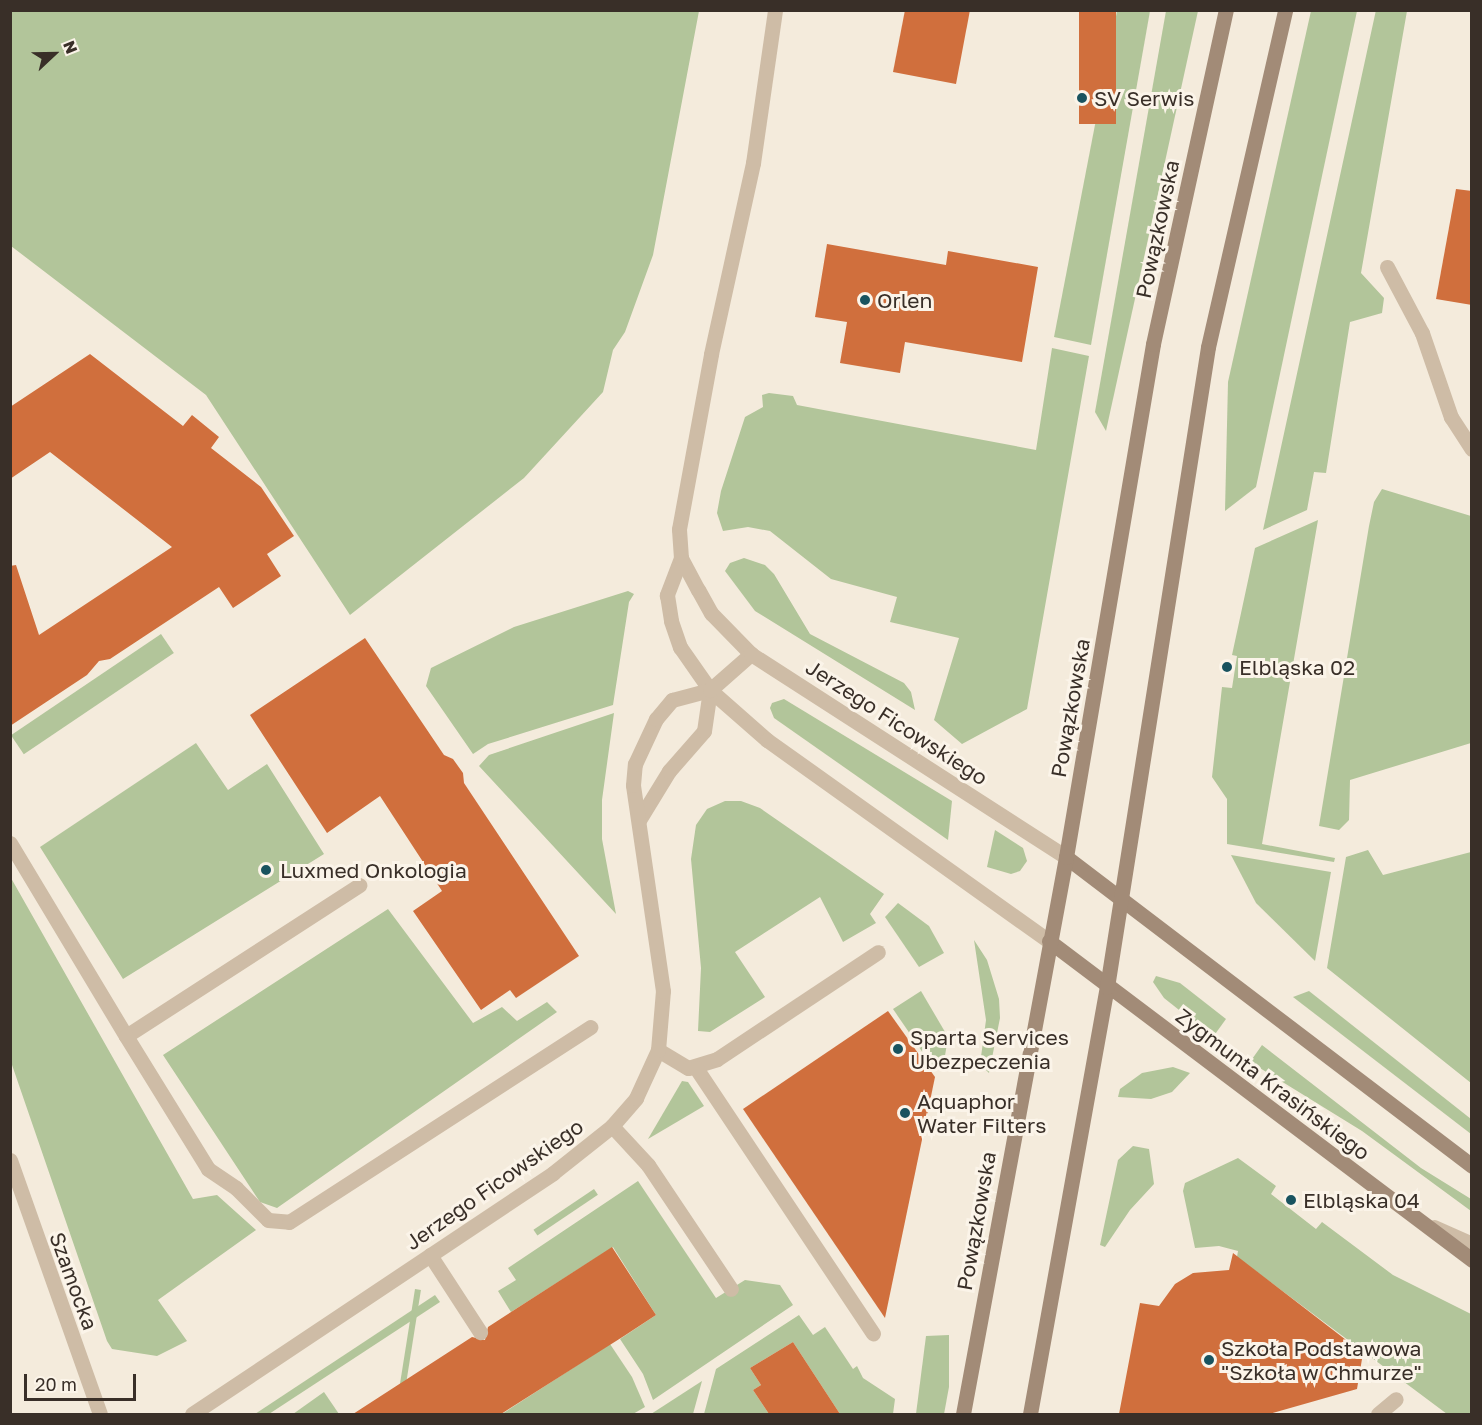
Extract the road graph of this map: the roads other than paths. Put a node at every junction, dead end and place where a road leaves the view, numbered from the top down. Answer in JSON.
{"nodes":[{"id":1,"x":775,"y":10,"type":"edge"},
{"id":2,"x":1226,"y":10,"type":"edge"},
{"id":3,"x":1285,"y":10,"type":"edge"},
{"id":4,"x":1387,"y":267,"type":"dead end"},
{"id":5,"x":1472,"y":449,"type":"edge"},
{"id":6,"x":681,"y":558,"type":"junction"},
{"id":7,"x":751,"y":654,"type":"junction"},
{"id":8,"x":710,"y":690,"type":"junction"},
{"id":9,"x":639,"y":820,"type":"junction"},
{"id":10,"x":10,"y":843,"type":"edge"},
{"id":11,"x":1066,"y":857,"type":"junction"},
{"id":12,"x":359,"y":885,"type":"dead end"},
{"id":13,"x":1120,"y":898,"type":"junction"},
{"id":14,"x":1049,"y":941,"type":"junction"},
{"id":15,"x":878,"y":952,"type":"dead end"},
{"id":16,"x":1107,"y":987,"type":"junction"},
{"id":17,"x":591,"y":1027,"type":"dead end"},
{"id":18,"x":126,"y":1036,"type":"junction"},
{"id":19,"x":658,"y":1050,"type":"junction"},
{"id":20,"x":696,"y":1068,"type":"junction"},
{"id":21,"x":612,"y":1126,"type":"junction"},
{"id":22,"x":10,"y":1160,"type":"edge"},
{"id":23,"x":1472,"y":1166,"type":"edge"},
{"id":24,"x":1420,"y":1221,"type":"junction"},
{"id":25,"x":1472,"y":1244,"type":"edge"},
{"id":26,"x":430,"y":1255,"type":"junction"},
{"id":27,"x":1472,"y":1260,"type":"edge"},
{"id":28,"x":731,"y":1289,"type":"dead end"},
{"id":29,"x":480,"y":1332,"type":"dead end"},
{"id":30,"x":873,"y":1333,"type":"dead end"},
{"id":31,"x":1395,"y":1399,"type":"dead end"},
{"id":32,"x":100,"y":1414,"type":"edge"},
{"id":33,"x":192,"y":1414,"type":"edge"},
{"id":34,"x":963,"y":1414,"type":"edge"},
{"id":35,"x":1030,"y":1414,"type":"edge"},
{"id":36,"x":1378,"y":1414,"type":"edge"}],
"edges":[{"from":1,"to":6,"type":"street"},
{"from":2,"to":11,"type":"main road","name":"Powązkowska"},
{"from":3,"to":13,"type":"main road"},
{"from":4,"to":5,"type":"street"},
{"from":6,"to":7,"type":"street"},
{"from":6,"to":8,"type":"street"},
{"from":7,"to":8,"type":"street","name":"Jerzego Ficowskiego"},
{"from":7,"to":11,"type":"street","name":"Jerzego Ficowskiego"},
{"from":8,"to":9,"type":"street"},
{"from":8,"to":9,"type":"street","name":"Jerzego Ficowskiego"},
{"from":8,"to":14,"type":"street"},
{"from":9,"to":19,"type":"street","name":"Jerzego Ficowskiego"},
{"from":10,"to":18,"type":"street"},
{"from":11,"to":13,"type":"main road"},
{"from":11,"to":14,"type":"main road","name":"Powązkowska"},
{"from":12,"to":18,"type":"street"},
{"from":13,"to":16,"type":"main road"},
{"from":13,"to":23,"type":"main road"},
{"from":14,"to":16,"type":"main road","name":"Zygmunta Krasińskiego"},
{"from":14,"to":34,"type":"main road","name":"Powązkowska"},
{"from":15,"to":20,"type":"street"},
{"from":16,"to":24,"type":"main road","name":"Zygmunta Krasińskiego"},
{"from":16,"to":35,"type":"main road"},
{"from":17,"to":18,"type":"street"},
{"from":19,"to":20,"type":"street"},
{"from":19,"to":21,"type":"street","name":"Jerzego Ficowskiego"},
{"from":20,"to":30,"type":"street"},
{"from":21,"to":26,"type":"street","name":"Jerzego Ficowskiego"},
{"from":21,"to":28,"type":"street"},
{"from":22,"to":32,"type":"street","name":"Szamocka"},
{"from":24,"to":25,"type":"street"},
{"from":24,"to":27,"type":"main road","name":"Zygmunta Krasińskiego"},
{"from":26,"to":29,"type":"street"},
{"from":26,"to":33,"type":"street","name":"Jerzego Ficowskiego"},
{"from":31,"to":36,"type":"street"}]}
